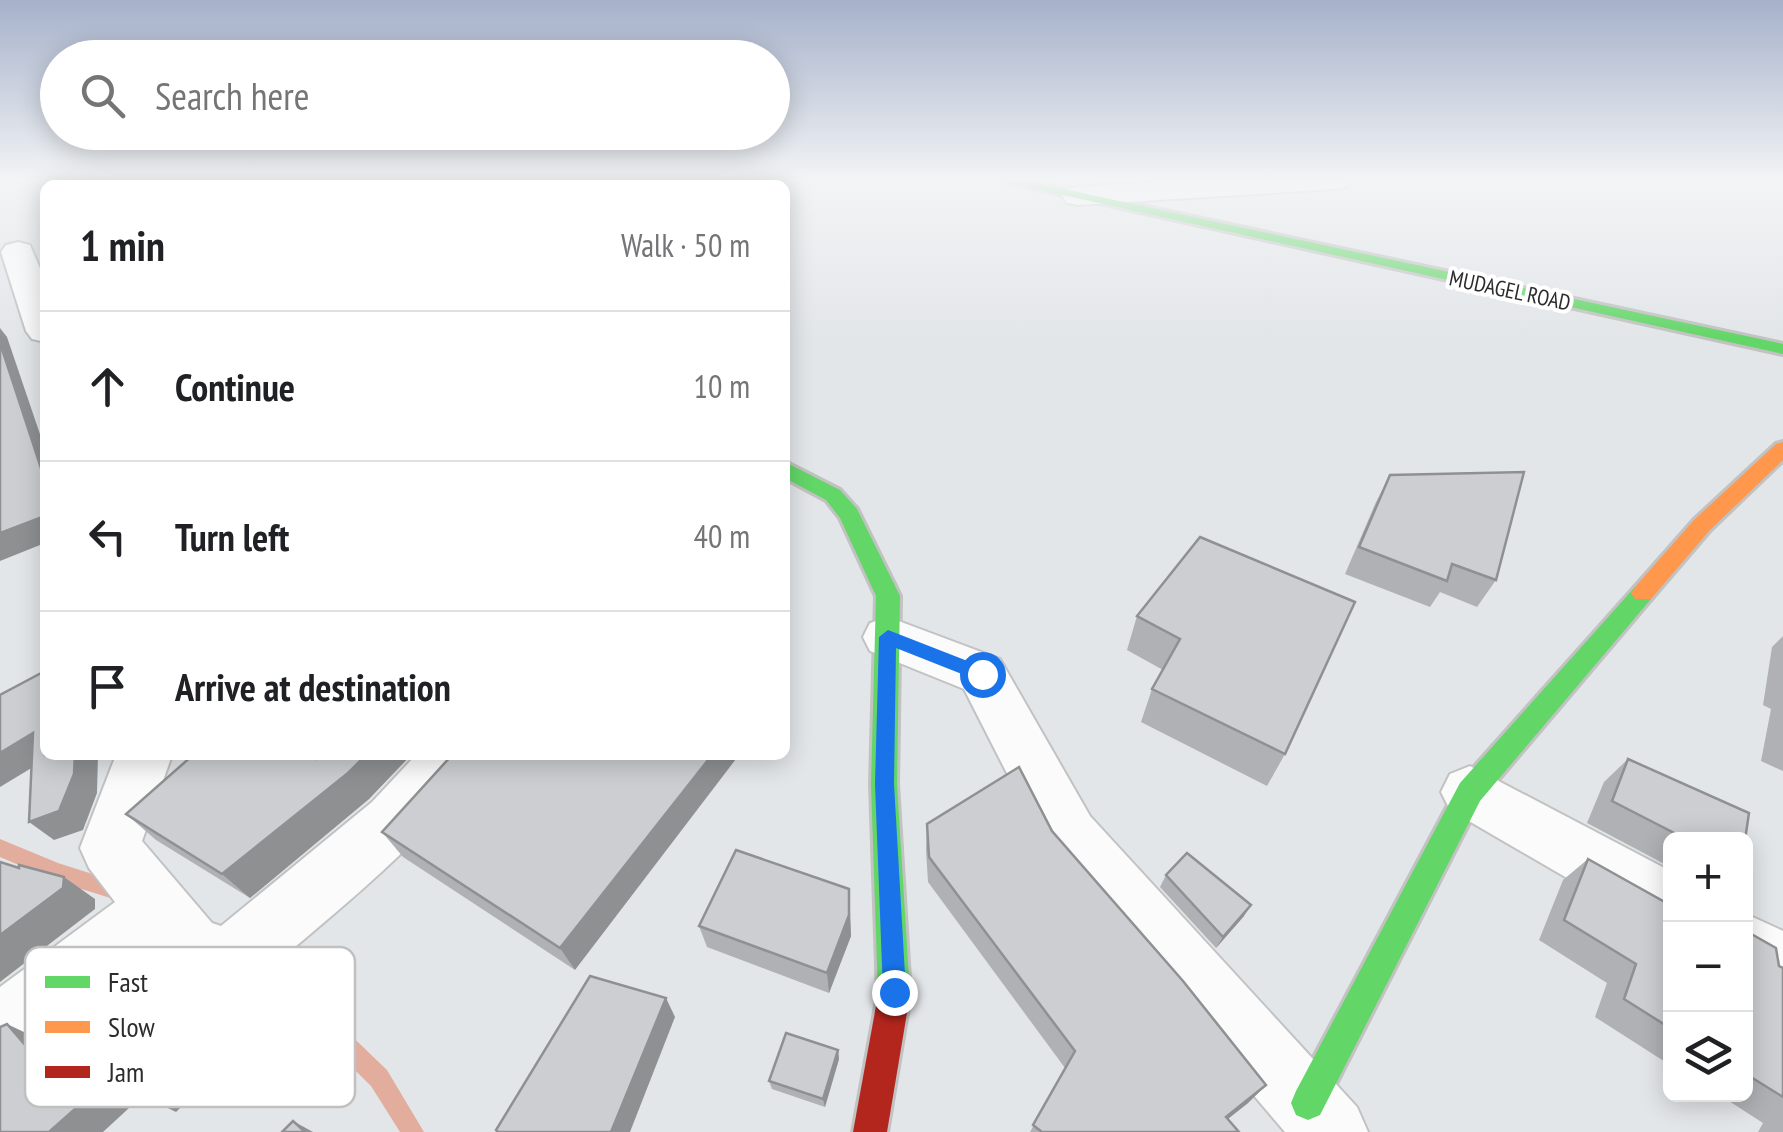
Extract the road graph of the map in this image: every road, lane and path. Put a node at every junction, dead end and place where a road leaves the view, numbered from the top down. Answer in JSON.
{"nodes":[{"id":1,"x":1248,"y":233,"type":"edge"},
{"id":2,"x":18,"y":252,"type":"dead end"},
{"id":3,"x":40,"y":316,"type":"edge"},
{"id":4,"x":1783,"y":349,"type":"edge"},
{"id":5,"x":1783,"y":449,"type":"edge"},
{"id":6,"x":793,"y":482,"type":"edge"},
{"id":7,"x":888,"y":637,"type":"junction"},
{"id":8,"x":142,"y":760,"type":"edge"},
{"id":9,"x":448,"y":760,"type":"edge"},
{"id":10,"x":1470,"y":792,"type":"junction"},
{"id":11,"x":1663,"y":900,"type":"edge"},
{"id":12,"x":156,"y":909,"type":"junction"},
{"id":13,"x":109,"y":947,"type":"edge"},
{"id":14,"x":190,"y":947,"type":"edge"},
{"id":15,"x":245,"y":947,"type":"edge"},
{"id":16,"x":1753,"y":950,"type":"edge"},
{"id":17,"x":1783,"y":967,"type":"edge"},
{"id":18,"x":25,"y":1010,"type":"edge"},
{"id":19,"x":0,"y":1027,"type":"edge"},
{"id":20,"x":1320,"y":1118,"type":"edge"},
{"id":21,"x":870,"y":1132,"type":"edge"}],
"edges":[{"from":1,"to":4,"type":"street","name":"MUDAGEL ROAD"},
{"from":2,"to":3,"type":"street"},
{"from":5,"to":10,"type":"street"},
{"from":6,"to":7,"type":"street"},
{"from":7,"to":20,"type":"street"},
{"from":7,"to":21,"type":"street"},
{"from":8,"to":12,"type":"street"},
{"from":9,"to":15,"type":"street"},
{"from":10,"to":11,"type":"street"},
{"from":10,"to":20,"type":"street"},
{"from":12,"to":13,"type":"street"},
{"from":12,"to":14,"type":"street"},
{"from":16,"to":17,"type":"street"},
{"from":18,"to":19,"type":"street"}]}
